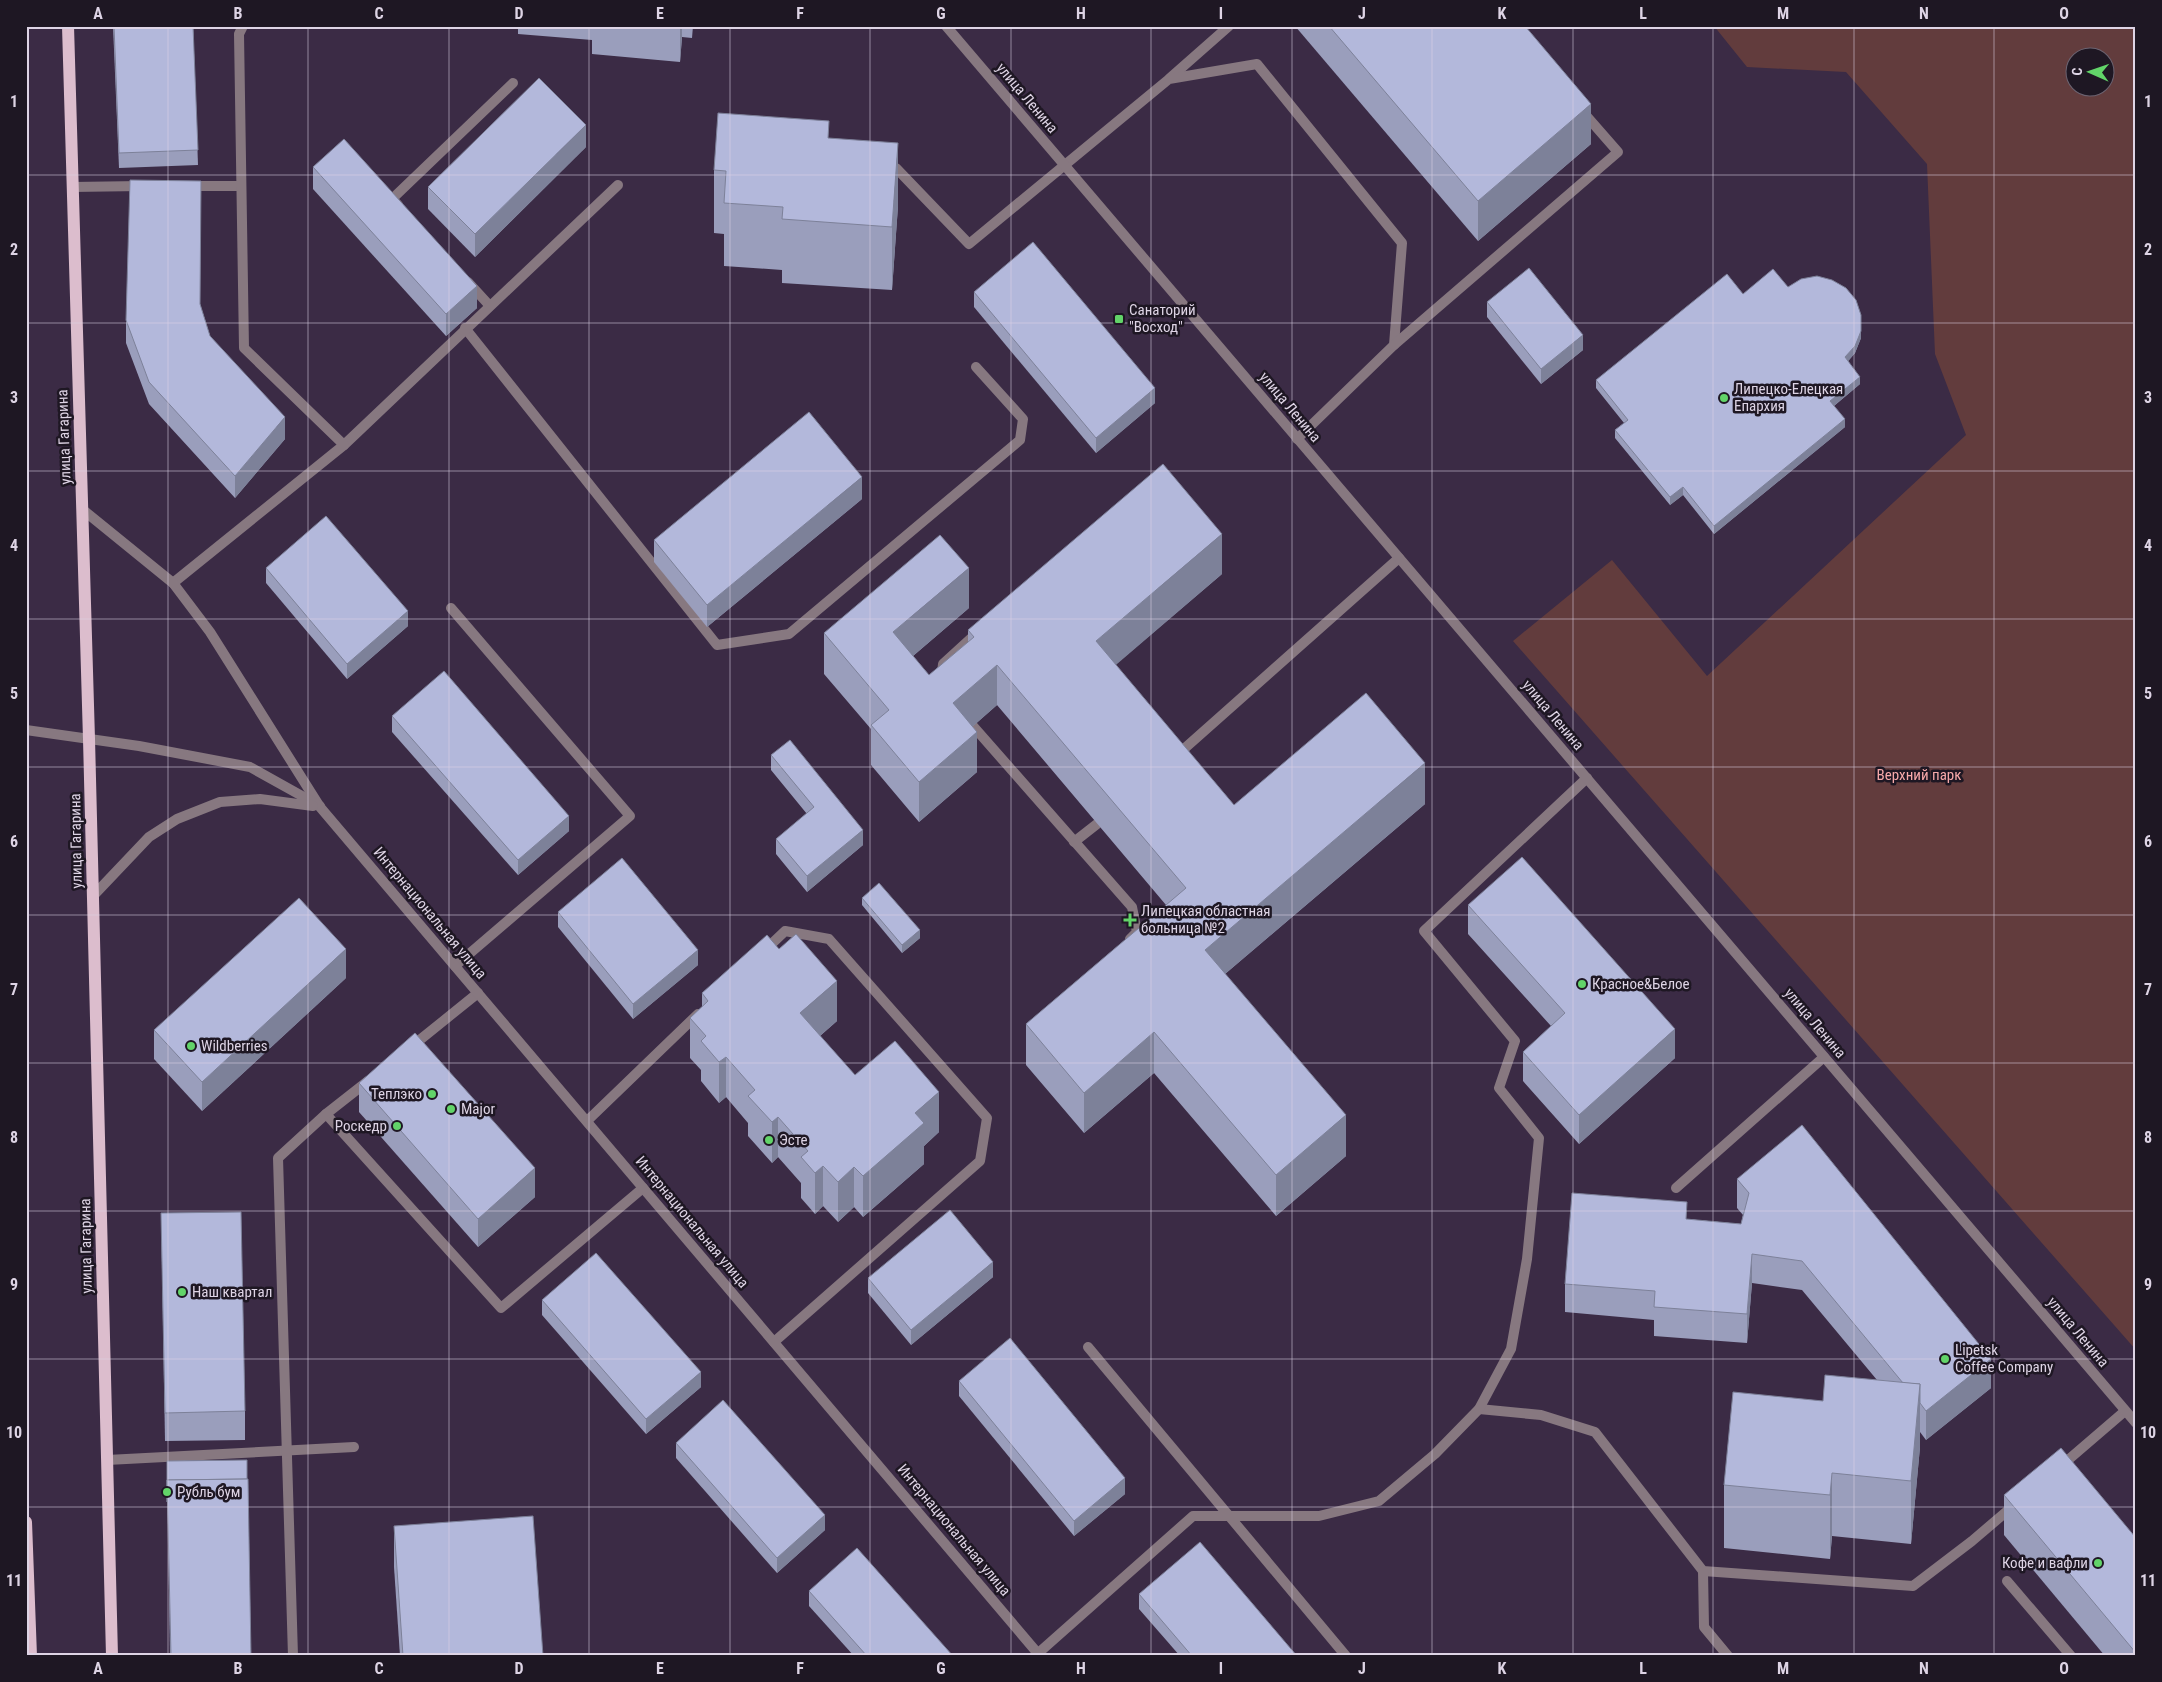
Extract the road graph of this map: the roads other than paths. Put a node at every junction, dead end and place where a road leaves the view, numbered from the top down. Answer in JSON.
{"nodes":[{"id":1,"x":68,"y":26,"type":"edge"},
{"id":2,"x":244,"y":26,"type":"edge"},
{"id":3,"x":946,"y":26,"type":"edge"},
{"id":4,"x":1229,"y":26,"type":"edge"},
{"id":5,"x":1169,"y":79,"type":"junction"},
{"id":6,"x":513,"y":83,"type":"dead end"},
{"id":7,"x":1573,"y":100,"type":"edge"},
{"id":8,"x":1064,"y":164,"type":"junction"},
{"id":9,"x":878,"y":168,"type":"edge"},
{"id":10,"x":618,"y":185,"type":"dead end"},
{"id":11,"x":152,"y":186,"type":"edge"},
{"id":12,"x":182,"y":186,"type":"edge"},
{"id":13,"x":241,"y":186,"type":"junction"},
{"id":14,"x":72,"y":187,"type":"junction"},
{"id":15,"x":405,"y":213,"type":"edge"},
{"id":16,"x":464,"y":277,"type":"edge"},
{"id":17,"x":489,"y":305,"type":"junction"},
{"id":18,"x":465,"y":328,"type":"junction"},
{"id":19,"x":1394,"y":345,"type":"junction"},
{"id":20,"x":976,"y":367,"type":"dead end"},
{"id":21,"x":1297,"y":439,"type":"junction"},
{"id":22,"x":344,"y":445,"type":"junction"},
{"id":23,"x":82,"y":509,"type":"junction"},
{"id":24,"x":1400,"y":558,"type":"junction"},
{"id":25,"x":173,"y":583,"type":"junction"},
{"id":26,"x":451,"y":608,"type":"dead end"},
{"id":27,"x":985,"y":625,"type":"edge"},
{"id":28,"x":941,"y":683,"type":"edge"},
{"id":29,"x":973,"y":726,"type":"edge"},
{"id":30,"x":26,"y":730,"type":"edge"},
{"id":31,"x":90,"y":739,"type":"junction"},
{"id":32,"x":1166,"y":765,"type":"edge"},
{"id":33,"x":1587,"y":778,"type":"junction"},
{"id":34,"x":320,"y":807,"type":"junction"},
{"id":35,"x":1097,"y":824,"type":"edge"},
{"id":36,"x":1074,"y":842,"type":"junction"},
{"id":37,"x":93,"y":896,"type":"junction"},
{"id":38,"x":1123,"y":945,"type":"edge"},
{"id":39,"x":756,"y":958,"type":"edge"},
{"id":40,"x":455,"y":966,"type":"junction"},
{"id":41,"x":478,"y":993,"type":"junction"},
{"id":42,"x":707,"y":1006,"type":"edge"},
{"id":43,"x":402,"y":1054,"type":"edge"},
{"id":44,"x":1824,"y":1057,"type":"junction"},
{"id":45,"x":379,"y":1072,"type":"edge"},
{"id":46,"x":326,"y":1114,"type":"junction"},
{"id":47,"x":587,"y":1121,"type":"junction"},
{"id":48,"x":643,"y":1188,"type":"junction"},
{"id":49,"x":1676,"y":1188,"type":"dead end"},
{"id":50,"x":774,"y":1342,"type":"junction"},
{"id":51,"x":1088,"y":1347,"type":"dead end"},
{"id":52,"x":1479,"y":1409,"type":"junction"},
{"id":53,"x":2125,"y":1411,"type":"junction"},
{"id":54,"x":2136,"y":1423,"type":"edge"},
{"id":55,"x":354,"y":1447,"type":"dead end"},
{"id":56,"x":287,"y":1450,"type":"junction"},
{"id":57,"x":108,"y":1460,"type":"junction"},
{"id":58,"x":2052,"y":1473,"type":"edge"},
{"id":59,"x":2023,"y":1498,"type":"edge"},
{"id":60,"x":1230,"y":1516,"type":"junction"},
{"id":61,"x":26,"y":1522,"type":"edge"},
{"id":62,"x":1703,"y":1571,"type":"junction"},
{"id":63,"x":2007,"y":1582,"type":"dead end"},
{"id":64,"x":1038,"y":1655,"type":"edge"},
{"id":65,"x":31,"y":1656,"type":"edge"},
{"id":66,"x":112,"y":1656,"type":"edge"},
{"id":67,"x":293,"y":1656,"type":"edge"},
{"id":68,"x":1346,"y":1656,"type":"edge"},
{"id":69,"x":1728,"y":1656,"type":"edge"},
{"id":70,"x":2071,"y":1656,"type":"edge"}],
"edges":[{"from":1,"to":14,"type":"main road","name":"улица Гагарина"},
{"from":2,"to":13,"type":"street"},
{"from":3,"to":8,"type":"street","name":"улица Ленина"},
{"from":4,"to":5,"type":"street"},
{"from":5,"to":8,"type":"street"},
{"from":5,"to":19,"type":"street"},
{"from":6,"to":15,"type":"street"},
{"from":7,"to":19,"type":"street"},
{"from":8,"to":9,"type":"street"},
{"from":8,"to":21,"type":"street","name":"улица Ленина"},
{"from":10,"to":17,"type":"street"},
{"from":11,"to":14,"type":"street"},
{"from":12,"to":13,"type":"street"},
{"from":13,"to":22,"type":"street"},
{"from":14,"to":23,"type":"main road","name":"улица Гагарина"},
{"from":16,"to":17,"type":"street"},
{"from":17,"to":18,"type":"street"},
{"from":18,"to":20,"type":"street"},
{"from":18,"to":22,"type":"street"},
{"from":19,"to":21,"type":"street"},
{"from":21,"to":24,"type":"street","name":"улица Ленина"},
{"from":22,"to":25,"type":"street"},
{"from":23,"to":25,"type":"street"},
{"from":23,"to":31,"type":"main road","name":"улица Гагарина"},
{"from":24,"to":32,"type":"street"},
{"from":24,"to":33,"type":"street","name":"улица Ленина"},
{"from":25,"to":34,"type":"street"},
{"from":26,"to":40,"type":"street"},
{"from":27,"to":28,"type":"street"},
{"from":29,"to":36,"type":"street"},
{"from":30,"to":31,"type":"street"},
{"from":31,"to":34,"type":"street"},
{"from":31,"to":37,"type":"main road","name":"улица Гагарина"},
{"from":33,"to":44,"type":"street","name":"улица Ленина"},
{"from":33,"to":52,"type":"street"},
{"from":34,"to":37,"type":"street"},
{"from":34,"to":40,"type":"street","name":"Интернациональная улица"},
{"from":35,"to":36,"type":"street"},
{"from":36,"to":38,"type":"street"},
{"from":37,"to":57,"type":"main road","name":"улица Гагарина"},
{"from":39,"to":50,"type":"street"},
{"from":40,"to":41,"type":"street","name":"Интернациональная улица"},
{"from":41,"to":43,"type":"street"},
{"from":41,"to":47,"type":"street","name":"Интернациональная улица"},
{"from":42,"to":47,"type":"street"},
{"from":44,"to":49,"type":"street"},
{"from":44,"to":53,"type":"street","name":"улица Ленина"},
{"from":45,"to":46,"type":"street"},
{"from":46,"to":48,"type":"street"},
{"from":46,"to":56,"type":"street"},
{"from":47,"to":48,"type":"street","name":"Интернациональная улица"},
{"from":48,"to":50,"type":"street","name":"Интернациональная улица"},
{"from":50,"to":64,"type":"street","name":"Интернациональная улица"},
{"from":51,"to":60,"type":"street"},
{"from":52,"to":60,"type":"street"},
{"from":52,"to":62,"type":"street"},
{"from":53,"to":54,"type":"street","name":"улица Ленина"},
{"from":53,"to":58,"type":"street"},
{"from":55,"to":56,"type":"street"},
{"from":56,"to":57,"type":"street"},
{"from":56,"to":67,"type":"street"},
{"from":57,"to":66,"type":"main road","name":"улица Гагарина"},
{"from":59,"to":62,"type":"street"},
{"from":60,"to":64,"type":"street"},
{"from":60,"to":68,"type":"street"},
{"from":61,"to":65,"type":"main road"},
{"from":62,"to":69,"type":"street"},
{"from":63,"to":70,"type":"street"}]}
